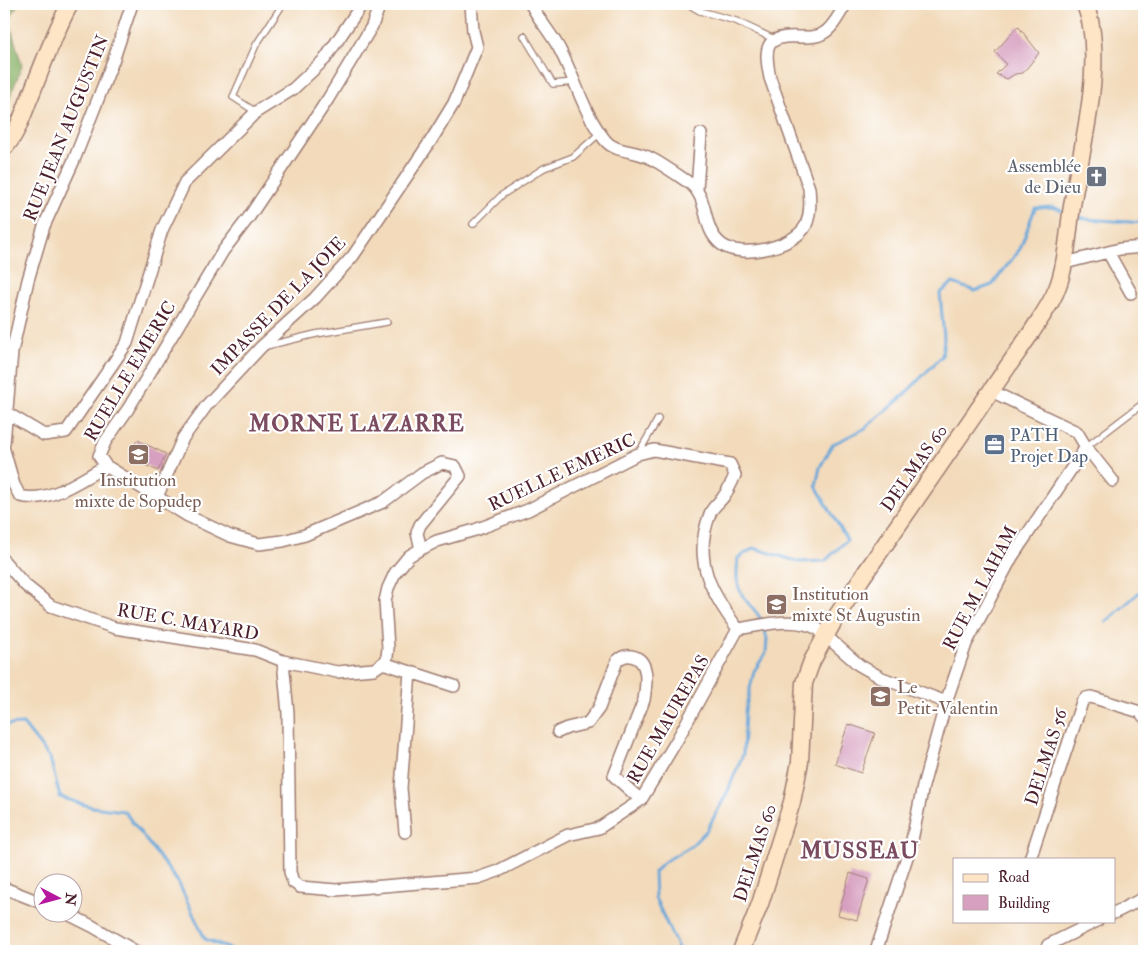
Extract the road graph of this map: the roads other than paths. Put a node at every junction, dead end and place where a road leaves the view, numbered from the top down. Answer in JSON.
{"nodes":[{"id":1,"x":70,"y":4,"type":"edge"},
{"id":2,"x":132,"y":4,"type":"edge"},
{"id":3,"x":283,"y":4,"type":"edge"},
{"id":4,"x":362,"y":4,"type":"edge"},
{"id":5,"x":380,"y":4,"type":"edge"},
{"id":6,"x":471,"y":4,"type":"edge"},
{"id":7,"x":531,"y":4,"type":"edge"},
{"id":8,"x":688,"y":4,"type":"edge"},
{"id":9,"x":846,"y":4,"type":"edge"},
{"id":10,"x":1085,"y":4,"type":"edge"},
{"id":11,"x":524,"y":36,"type":"dead end"},
{"id":12,"x":774,"y":39,"type":"junction"},
{"id":13,"x":574,"y":82,"type":"junction"},
{"id":14,"x":256,"y":112,"type":"junction"},
{"id":15,"x":600,"y":132,"type":"junction"},
{"id":16,"x":701,"y":134,"type":"dead end"},
{"id":17,"x":4,"y":148,"type":"edge"},
{"id":18,"x":697,"y":189,"type":"junction"},
{"id":19,"x":473,"y":224,"type":"dead end"},
{"id":20,"x":1144,"y":248,"type":"edge"},
{"id":21,"x":1108,"y":252,"type":"junction"},
{"id":22,"x":1064,"y":264,"type":"junction"},
{"id":23,"x":1131,"y":293,"type":"dead end"},
{"id":24,"x":387,"y":322,"type":"dead end"},
{"id":25,"x":262,"y":347,"type":"junction"},
{"id":26,"x":991,"y":391,"type":"junction"},
{"id":27,"x":1141,"y":405,"type":"dead end"},
{"id":28,"x":7,"y":413,"type":"junction"},
{"id":29,"x":658,"y":419,"type":"dead end"},
{"id":30,"x":4,"y":443,"type":"edge"},
{"id":31,"x":1086,"y":447,"type":"junction"},
{"id":32,"x":4,"y":450,"type":"edge"},
{"id":33,"x":638,"y":454,"type":"junction"},
{"id":34,"x":106,"y":466,"type":"junction"},
{"id":35,"x":1113,"y":481,"type":"dead end"},
{"id":36,"x":157,"y":497,"type":"junction"},
{"id":37,"x":421,"y":549,"type":"junction"},
{"id":38,"x":4,"y":560,"type":"edge"},
{"id":39,"x":738,"y":629,"type":"junction"},
{"id":40,"x":826,"y":636,"type":"junction"},
{"id":41,"x":283,"y":661,"type":"junction"},
{"id":42,"x":383,"y":663,"type":"junction"},
{"id":43,"x":410,"y":672,"type":"junction"},
{"id":44,"x":454,"y":686,"type":"dead end"},
{"id":45,"x":946,"y":702,"type":"junction"},
{"id":46,"x":1143,"y":711,"type":"edge"},
{"id":47,"x":558,"y":732,"type":"dead end"},
{"id":48,"x":641,"y":800,"type":"junction"},
{"id":49,"x":405,"y":832,"type":"dead end"},
{"id":50,"x":1030,"y":858,"type":"edge"},
{"id":51,"x":4,"y":888,"type":"edge"},
{"id":52,"x":1144,"y":898,"type":"edge"},
{"id":53,"x":32,"y":899,"type":"edge"},
{"id":54,"x":1116,"y":911,"type":"edge"},
{"id":55,"x":82,"y":921,"type":"edge"},
{"id":56,"x":1094,"y":922,"type":"edge"},
{"id":57,"x":745,"y":950,"type":"edge"},
{"id":58,"x":135,"y":951,"type":"edge"},
{"id":59,"x":876,"y":951,"type":"edge"},
{"id":60,"x":1046,"y":951,"type":"edge"}],
"edges":[{"from":1,"to":17,"type":"street"},
{"from":2,"to":28,"type":"street","name":"RUE JEAN AUGUSTIN"},
{"from":3,"to":14,"type":"lane"},
{"from":4,"to":14,"type":"street"},
{"from":5,"to":34,"type":"street","name":"RUELLE EMERIC"},
{"from":6,"to":25,"type":"street","name":"IMPASSE DE LA JOIE"},
{"from":7,"to":13,"type":"street"},
{"from":8,"to":12,"type":"lane"},
{"from":9,"to":12,"type":"street"},
{"from":10,"to":22,"type":"street","name":"DELMAS 60"},
{"from":11,"to":13,"type":"lane"},
{"from":12,"to":18,"type":"street"},
{"from":13,"to":15,"type":"street"},
{"from":14,"to":28,"type":"street"},
{"from":15,"to":18,"type":"street"},
{"from":15,"to":19,"type":"lane"},
{"from":16,"to":18,"type":"street"},
{"from":20,"to":21,"type":"street"},
{"from":21,"to":22,"type":"street"},
{"from":21,"to":23,"type":"street"},
{"from":22,"to":26,"type":"street","name":"DELMAS 60"},
{"from":24,"to":25,"type":"lane"},
{"from":25,"to":36,"type":"street","name":"IMPASSE DE LA JOIE"},
{"from":26,"to":31,"type":"street"},
{"from":26,"to":40,"type":"street","name":"DELMAS 60"},
{"from":27,"to":31,"type":"lane"},
{"from":28,"to":30,"type":"street","name":"RUE JEAN AUGUSTIN"},
{"from":29,"to":33,"type":"lane"},
{"from":31,"to":35,"type":"street"},
{"from":31,"to":45,"type":"street","name":"RUE M. LAHAM"},
{"from":32,"to":34,"type":"street"},
{"from":33,"to":37,"type":"street","name":"RUELLE EMERIC"},
{"from":33,"to":39,"type":"street","name":"RUELLE EMERIC"},
{"from":34,"to":36,"type":"street","name":"RUELLE EMERIC"},
{"from":36,"to":37,"type":"street","name":"RUELLE EMERIC"},
{"from":37,"to":42,"type":"street"},
{"from":38,"to":41,"type":"street","name":"RUE C. MAYARD"},
{"from":39,"to":40,"type":"street"},
{"from":39,"to":48,"type":"street","name":"RUE MAUREPAS"},
{"from":40,"to":45,"type":"street"},
{"from":40,"to":57,"type":"street","name":"DELMAS 60"},
{"from":41,"to":42,"type":"street","name":"RUE C. MAYARD"},
{"from":41,"to":48,"type":"street","name":"RUE MAUREPAS"},
{"from":42,"to":43,"type":"street"},
{"from":43,"to":44,"type":"street"},
{"from":43,"to":49,"type":"street"},
{"from":45,"to":59,"type":"street","name":"RUE M. LAHAM"},
{"from":46,"to":50,"type":"street","name":"DELMAS 56"},
{"from":47,"to":48,"type":"street"},
{"from":51,"to":53,"type":"street"},
{"from":52,"to":54,"type":"street"},
{"from":55,"to":58,"type":"street"},
{"from":56,"to":60,"type":"street"}]}
